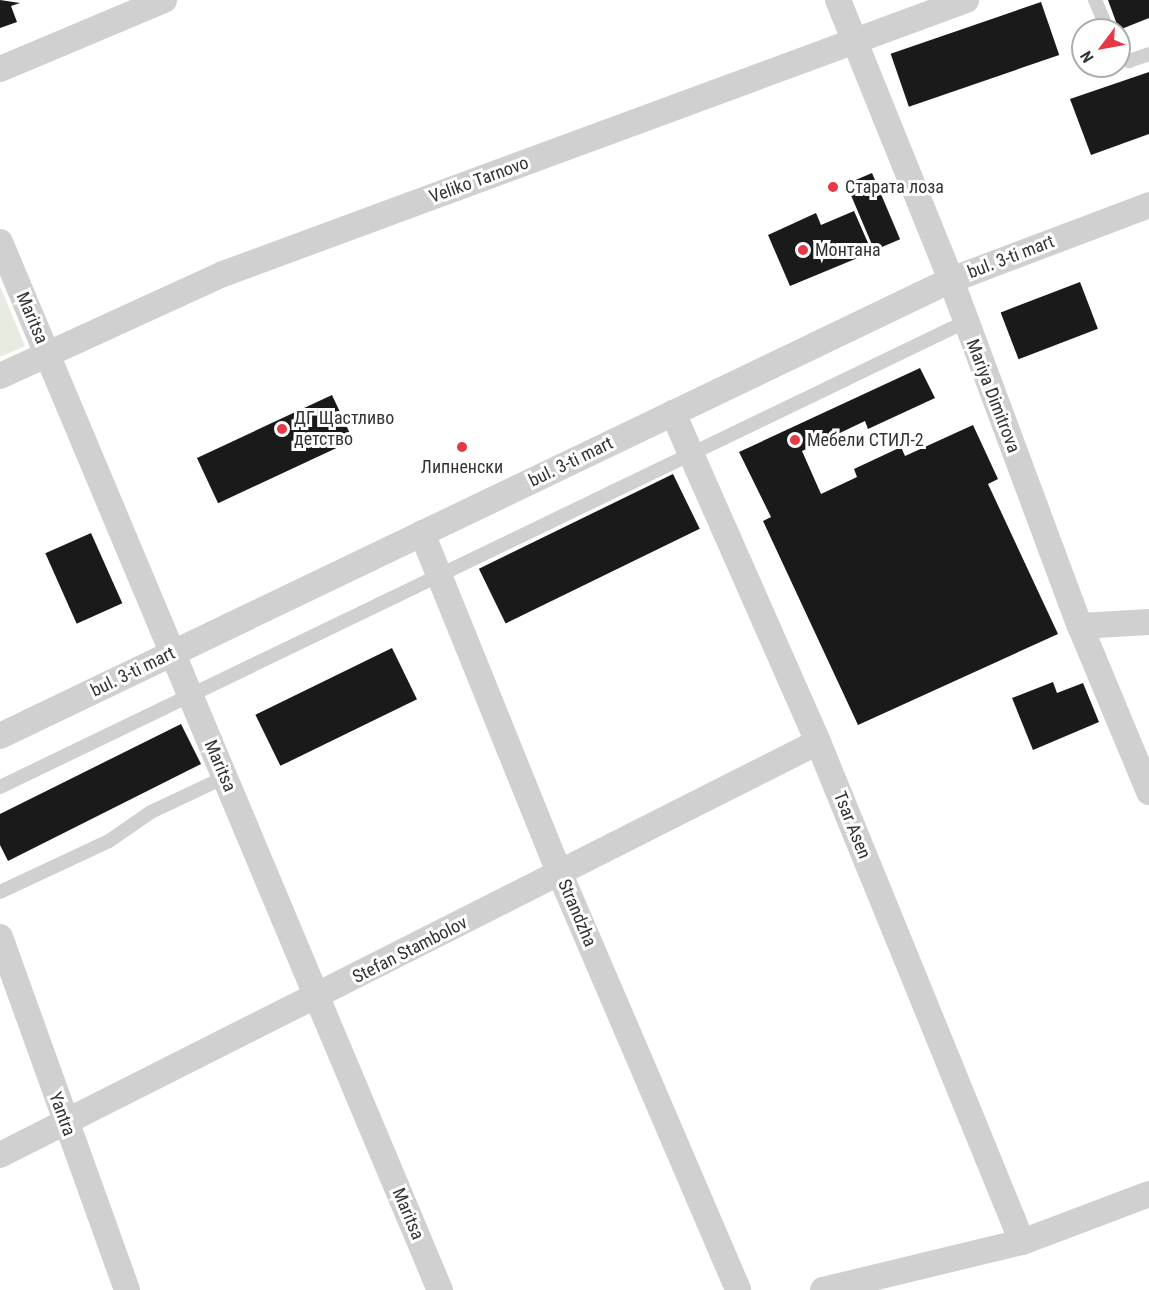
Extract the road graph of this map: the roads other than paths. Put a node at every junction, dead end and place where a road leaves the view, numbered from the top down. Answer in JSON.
{"nodes":[{"id":1,"x":164,"y":0,"type":"edge"},
{"id":2,"x":838,"y":0,"type":"edge"},
{"id":3,"x":966,"y":0,"type":"edge"},
{"id":4,"x":1095,"y":0,"type":"edge"},
{"id":5,"x":1103,"y":18,"type":"edge"},
{"id":6,"x":856,"y":42,"type":"junction"},
{"id":7,"x":1149,"y":54,"type":"edge"},
{"id":8,"x":1131,"y":60,"type":"edge"},
{"id":9,"x":0,"y":69,"type":"edge"},
{"id":10,"x":1149,"y":206,"type":"edge"},
{"id":11,"x":0,"y":242,"type":"edge"},
{"id":12,"x":951,"y":280,"type":"junction"},
{"id":13,"x":965,"y":322,"type":"junction"},
{"id":14,"x":47,"y":354,"type":"junction"},
{"id":15,"x":0,"y":376,"type":"edge"},
{"id":16,"x":673,"y":413,"type":"junction"},
{"id":17,"x":693,"y":453,"type":"junction"},
{"id":18,"x":422,"y":533,"type":"junction"},
{"id":19,"x":440,"y":574,"type":"junction"},
{"id":20,"x":1149,"y":622,"type":"edge"},
{"id":21,"x":1080,"y":626,"type":"junction"},
{"id":22,"x":173,"y":653,"type":"junction"},
{"id":23,"x":190,"y":695,"type":"junction"},
{"id":24,"x":0,"y":736,"type":"edge"},
{"id":25,"x":818,"y":742,"type":"junction"},
{"id":26,"x":225,"y":777,"type":"junction"},
{"id":27,"x":0,"y":787,"type":"edge"},
{"id":28,"x":1149,"y":792,"type":"edge"},
{"id":29,"x":560,"y":874,"type":"junction"},
{"id":30,"x":0,"y":892,"type":"edge"},
{"id":31,"x":0,"y":937,"type":"edge"},
{"id":32,"x":317,"y":997,"type":"junction"},
{"id":33,"x":65,"y":1123,"type":"junction"},
{"id":34,"x":0,"y":1155,"type":"edge"},
{"id":35,"x":1149,"y":1194,"type":"edge"},
{"id":36,"x":1022,"y":1242,"type":"junction"},
{"id":37,"x":127,"y":1290,"type":"edge"},
{"id":38,"x":440,"y":1290,"type":"edge"},
{"id":39,"x":738,"y":1290,"type":"edge"},
{"id":40,"x":823,"y":1290,"type":"edge"}],
"edges":[{"from":1,"to":9,"type":"street"},
{"from":2,"to":6,"type":"street","name":"Mariya Dimitrova"},
{"from":3,"to":6,"type":"street","name":"Veliko Tarnovo"},
{"from":4,"to":5,"type":"lane"},
{"from":6,"to":12,"type":"street","name":"Mariya Dimitrova"},
{"from":6,"to":14,"type":"street","name":"Veliko Tarnovo"},
{"from":7,"to":8,"type":"lane"},
{"from":10,"to":12,"type":"street","name":"bul. 3-ti mart"},
{"from":11,"to":14,"type":"street","name":"Maritsa"},
{"from":12,"to":13,"type":"street","name":"Mariya Dimitrova"},
{"from":12,"to":16,"type":"street","name":"bul. 3-ti mart"},
{"from":13,"to":17,"type":"lane"},
{"from":13,"to":21,"type":"street","name":"Mariya Dimitrova"},
{"from":14,"to":15,"type":"street","name":"Veliko Tarnovo"},
{"from":14,"to":22,"type":"street","name":"Maritsa"},
{"from":16,"to":17,"type":"street","name":"Tsar Asen"},
{"from":16,"to":18,"type":"street","name":"bul. 3-ti mart"},
{"from":17,"to":19,"type":"lane"},
{"from":17,"to":25,"type":"street","name":"Tsar Asen"},
{"from":18,"to":19,"type":"street","name":"Strandzha"},
{"from":18,"to":22,"type":"street","name":"bul. 3-ti mart"},
{"from":19,"to":23,"type":"lane"},
{"from":19,"to":29,"type":"street","name":"Strandzha"},
{"from":20,"to":21,"type":"street"},
{"from":21,"to":28,"type":"street","name":"Mariya Dimitrova"},
{"from":22,"to":23,"type":"street","name":"Maritsa"},
{"from":22,"to":24,"type":"street","name":"bul. 3-ti mart"},
{"from":23,"to":26,"type":"street","name":"Maritsa"},
{"from":23,"to":27,"type":"lane"},
{"from":25,"to":29,"type":"street","name":"Stefan Stambolov"},
{"from":25,"to":36,"type":"street","name":"Tsar Asen"},
{"from":26,"to":30,"type":"lane"},
{"from":26,"to":32,"type":"street","name":"Maritsa"},
{"from":29,"to":32,"type":"street","name":"Stefan Stambolov"},
{"from":29,"to":39,"type":"street","name":"Strandzha"},
{"from":31,"to":33,"type":"street","name":"Yantra"},
{"from":32,"to":33,"type":"street","name":"Stefan Stambolov"},
{"from":32,"to":38,"type":"street","name":"Maritsa"},
{"from":33,"to":34,"type":"street","name":"Stefan Stambolov"},
{"from":33,"to":37,"type":"street","name":"Yantra"},
{"from":35,"to":36,"type":"street"},
{"from":36,"to":40,"type":"street"}]}
